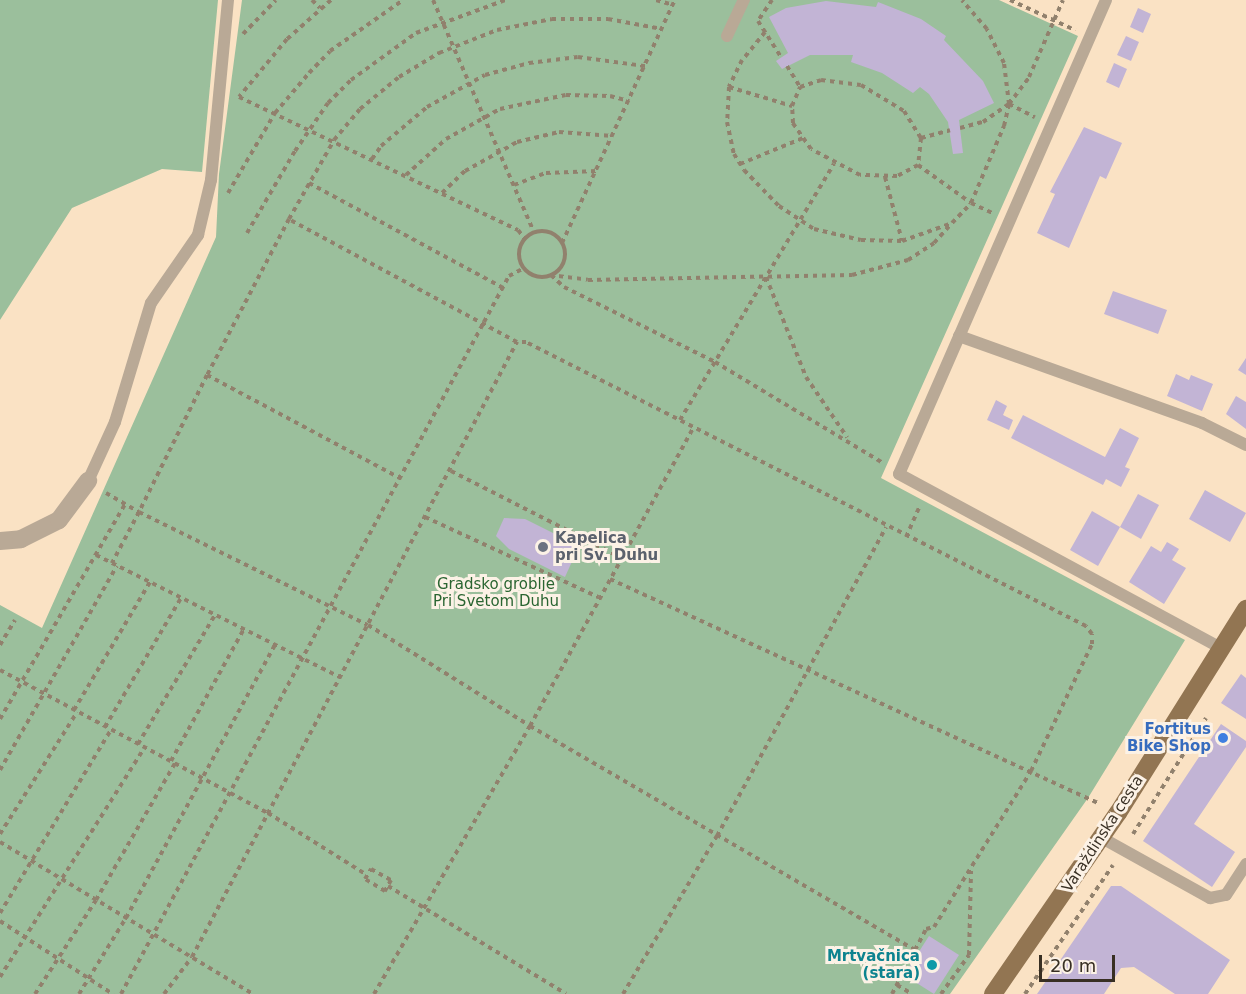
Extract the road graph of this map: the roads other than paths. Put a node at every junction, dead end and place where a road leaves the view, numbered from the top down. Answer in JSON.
{"nodes":[{"id":1,"x":228,"y":0,"type":"edge"},
{"id":2,"x":744,"y":0,"type":"edge"},
{"id":3,"x":1106,"y":0,"type":"edge"},
{"id":4,"x":727,"y":36,"type":"dead end"},
{"id":5,"x":959,"y":336,"type":"junction"},
{"id":6,"x":1246,"y":445,"type":"edge"},
{"id":7,"x":88,"y":481,"type":"joint"},
{"id":8,"x":0,"y":541,"type":"edge"},
{"id":9,"x":1246,"y":609,"type":"edge"},
{"id":10,"x":1222,"y":649,"type":"junction"},
{"id":11,"x":1102,"y":837,"type":"junction"},
{"id":12,"x":1246,"y":864,"type":"edge"},
{"id":13,"x":993,"y":994,"type":"edge"}],
"edges":[{"from":1,"to":7,"type":"lane"},
{"from":2,"to":4,"type":"lane"},
{"from":3,"to":5,"type":"lane"},
{"from":5,"to":6,"type":"lane"},
{"from":5,"to":10,"type":"lane"},
{"from":7,"to":8,"type":"street"},
{"from":9,"to":10,"type":"main road","name":"Varaždinska cesta"},
{"from":10,"to":11,"type":"main road","name":"Varaždinska cesta"},
{"from":11,"to":12,"type":"lane"},
{"from":11,"to":13,"type":"main road","name":"Varaždinska cesta"}]}
